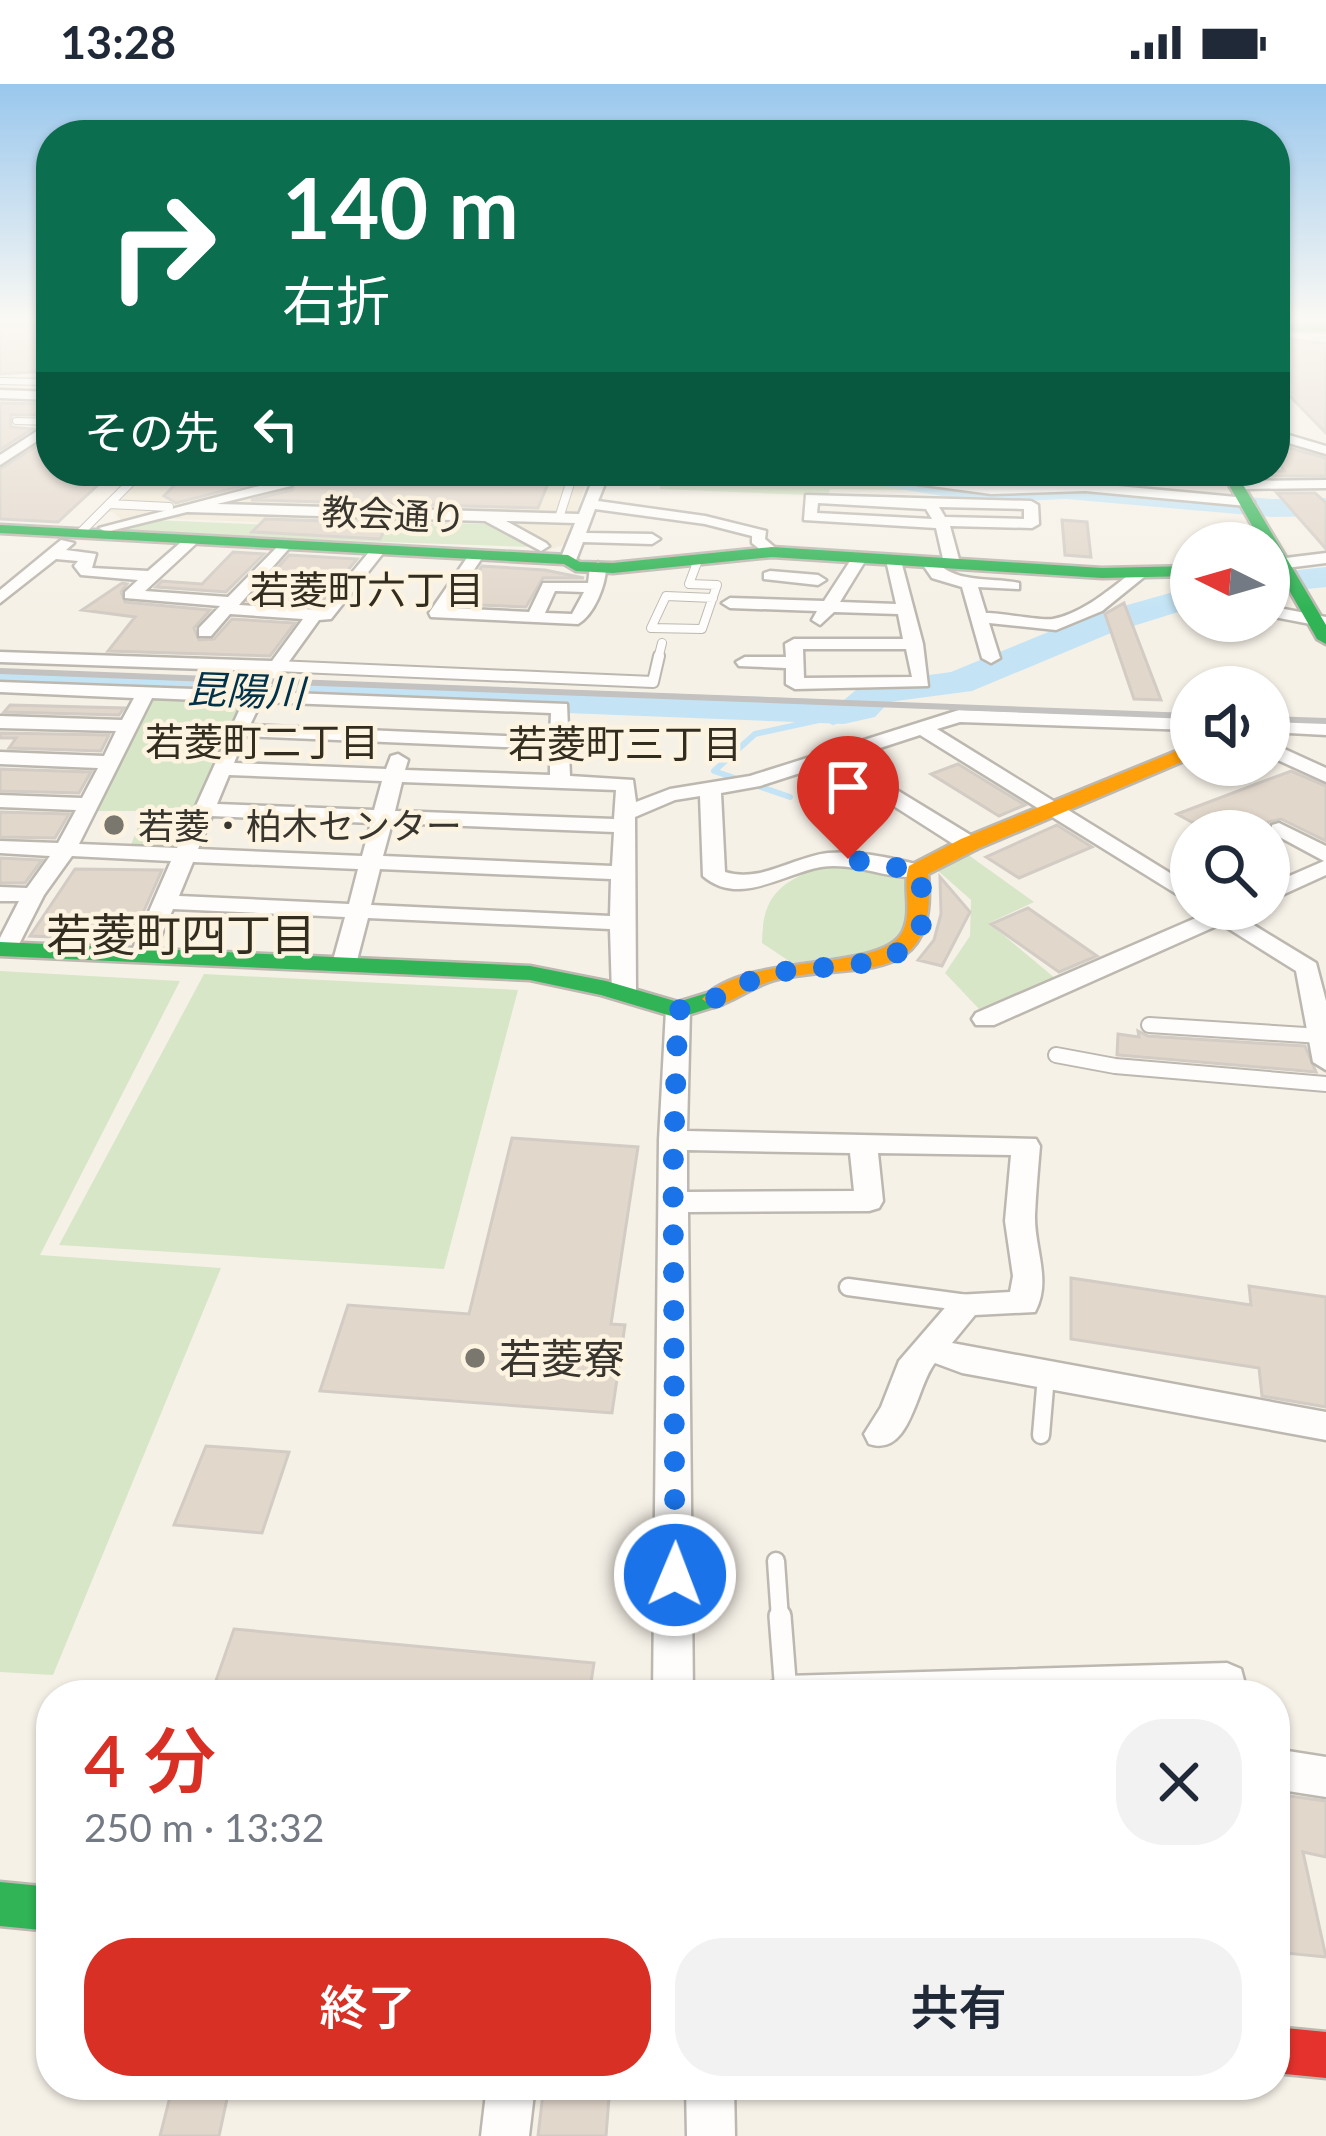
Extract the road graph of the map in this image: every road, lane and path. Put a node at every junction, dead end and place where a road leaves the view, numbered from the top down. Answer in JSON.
{"nodes":[{"id":1,"x":16,"y":421,"type":"dead end"},
{"id":2,"x":36,"y":423,"type":"edge"},
{"id":3,"x":36,"y":435,"type":"edge"},
{"id":4,"x":1326,"y":436,"type":"edge"},
{"id":5,"x":1290,"y":439,"type":"edge"},
{"id":6,"x":1299,"y":442,"type":"junction"},
{"id":7,"x":1326,"y":450,"type":"edge"},
{"id":8,"x":0,"y":461,"type":"edge"},
{"id":9,"x":1326,"y":484,"type":"edge"},
{"id":10,"x":127,"y":486,"type":"edge"},
{"id":11,"x":274,"y":486,"type":"edge"},
{"id":12,"x":569,"y":486,"type":"edge"},
{"id":13,"x":597,"y":486,"type":"edge"},
{"id":14,"x":991,"y":486,"type":"edge"},
{"id":15,"x":1122,"y":486,"type":"edge"},
{"id":16,"x":1065,"y":487,"type":"joint"},
{"id":17,"x":925,"y":489,"type":"edge"},
{"id":18,"x":991,"y":490,"type":"junction"},
{"id":19,"x":1124,"y":491,"type":"junction"},
{"id":20,"x":1242,"y":494,"type":"edge"},
{"id":21,"x":110,"y":504,"type":"junction"},
{"id":22,"x":169,"y":507,"type":"dead end"},
{"id":23,"x":187,"y":508,"type":"junction"},
{"id":24,"x":688,"y":508,"type":"junction"},
{"id":25,"x":586,"y":512,"type":"junction"},
{"id":26,"x":485,"y":516,"type":"junction"},
{"id":27,"x":559,"y":518,"type":"junction"},
{"id":28,"x":1257,"y":522,"type":"edge"},
{"id":29,"x":942,"y":523,"type":"junction"},
{"id":30,"x":780,"y":524,"type":"dead end"},
{"id":31,"x":0,"y":530,"type":"edge"},
{"id":32,"x":88,"y":532,"type":"junction"},
{"id":33,"x":652,"y":539,"type":"dead end"},
{"id":34,"x":192,"y":540,"type":"junction"},
{"id":35,"x":284,"y":544,"type":"junction"},
{"id":36,"x":541,"y":546,"type":"dead end"},
{"id":37,"x":379,"y":549,"type":"junction"},
{"id":38,"x":572,"y":549,"type":"junction"},
{"id":39,"x":52,"y":554,"type":"junction"},
{"id":40,"x":476,"y":555,"type":"junction"},
{"id":41,"x":859,"y":558,"type":"junction"},
{"id":42,"x":1326,"y":558,"type":"edge"},
{"id":43,"x":698,"y":560,"type":"junction"},
{"id":44,"x":894,"y":560,"type":"junction"},
{"id":45,"x":771,"y":564,"type":"junction"},
{"id":46,"x":798,"y":566,"type":"junction"},
{"id":47,"x":948,"y":569,"type":"junction"},
{"id":48,"x":1290,"y":571,"type":"edge"},
{"id":49,"x":1170,"y":572,"type":"edge"},
{"id":50,"x":1141,"y":573,"type":"junction"},
{"id":51,"x":152,"y":576,"type":"junction"},
{"id":52,"x":596,"y":578,"type":"junction"},
{"id":53,"x":818,"y":580,"type":"dead end"},
{"id":54,"x":1290,"y":582,"type":"edge"},
{"id":55,"x":1013,"y":586,"type":"dead end"},
{"id":56,"x":0,"y":598,"type":"edge"},
{"id":57,"x":722,"y":601,"type":"junction"},
{"id":58,"x":230,"y":605,"type":"junction"},
{"id":59,"x":823,"y":608,"type":"junction"},
{"id":60,"x":905,"y":609,"type":"junction"},
{"id":61,"x":314,"y":615,"type":"junction"},
{"id":62,"x":534,"y":617,"type":"junction"},
{"id":63,"x":1290,"y":617,"type":"edge"},
{"id":64,"x":980,"y":618,"type":"junction"},
{"id":65,"x":1322,"y":627,"type":"edge"},
{"id":66,"x":205,"y":632,"type":"dead end"},
{"id":67,"x":814,"y":642,"type":"junction"},
{"id":68,"x":662,"y":643,"type":"dead end"},
{"id":69,"x":914,"y":644,"type":"junction"},
{"id":70,"x":0,"y":657,"type":"edge"},
{"id":71,"x":991,"y":658,"type":"dead end"},
{"id":72,"x":745,"y":662,"type":"dead end"},
{"id":73,"x":795,"y":663,"type":"junction"},
{"id":74,"x":276,"y":666,"type":"junction"},
{"id":75,"x":0,"y":687,"type":"edge"},
{"id":76,"x":146,"y":692,"type":"junction"},
{"id":77,"x":259,"y":692,"type":"junction"},
{"id":78,"x":412,"y":702,"type":"junction"},
{"id":79,"x":0,"y":722,"type":"edge"},
{"id":80,"x":1170,"y":723,"type":"edge"},
{"id":81,"x":128,"y":726,"type":"junction"},
{"id":82,"x":1290,"y":727,"type":"edge"},
{"id":83,"x":922,"y":728,"type":"junction"},
{"id":84,"x":1326,"y":729,"type":"edge"},
{"id":85,"x":238,"y":730,"type":"junction"},
{"id":86,"x":404,"y":737,"type":"junction"},
{"id":87,"x":560,"y":743,"type":"junction"},
{"id":88,"x":0,"y":758,"type":"edge"},
{"id":89,"x":832,"y":758,"type":"junction"},
{"id":90,"x":1290,"y":758,"type":"edge"},
{"id":91,"x":1170,"y":760,"type":"edge"},
{"id":92,"x":109,"y":762,"type":"junction"},
{"id":93,"x":223,"y":769,"type":"junction"},
{"id":94,"x":394,"y":775,"type":"junction"},
{"id":95,"x":1326,"y":776,"type":"edge"},
{"id":96,"x":560,"y":781,"type":"junction"},
{"id":97,"x":710,"y":786,"type":"junction"},
{"id":98,"x":0,"y":801,"type":"edge"},
{"id":99,"x":88,"y":804,"type":"junction"},
{"id":100,"x":1051,"y":809,"type":"junction"},
{"id":101,"x":206,"y":810,"type":"junction"},
{"id":102,"x":382,"y":815,"type":"junction"},
{"id":103,"x":624,"y":820,"type":"junction"},
{"id":104,"x":1290,"y":835,"type":"edge"},
{"id":105,"x":969,"y":844,"type":"junction"},
{"id":106,"x":0,"y":847,"type":"edge"},
{"id":107,"x":66,"y":850,"type":"junction"},
{"id":108,"x":184,"y":854,"type":"junction"},
{"id":109,"x":1326,"y":855,"type":"edge"},
{"id":110,"x":370,"y":862,"type":"junction"},
{"id":111,"x":1326,"y":867,"type":"edge"},
{"id":112,"x":917,"y":871,"type":"junction"},
{"id":113,"x":622,"y":872,"type":"junction"},
{"id":114,"x":1170,"y":880,"type":"edge"},
{"id":115,"x":1290,"y":884,"type":"edge"},
{"id":116,"x":0,"y":894,"type":"edge"},
{"id":117,"x":33,"y":895,"type":"junction"},
{"id":118,"x":165,"y":902,"type":"junction"},
{"id":119,"x":358,"y":910,"type":"junction"},
{"id":120,"x":621,"y":922,"type":"junction"},
{"id":121,"x":1182,"y":930,"type":"edge"},
{"id":122,"x":1252,"y":930,"type":"edge"},
{"id":123,"x":3,"y":949,"type":"edge"},
{"id":124,"x":142,"y":955,"type":"junction"},
{"id":125,"x":344,"y":964,"type":"junction"},
{"id":126,"x":624,"y":994,"type":"junction"},
{"id":127,"x":678,"y":1010,"type":"junction"},
{"id":128,"x":985,"y":1019,"type":"dead end"},
{"id":129,"x":1149,"y":1024,"type":"dead end"},
{"id":130,"x":1324,"y":1043,"type":"edge"},
{"id":131,"x":1056,"y":1055,"type":"dead end"},
{"id":132,"x":1326,"y":1084,"type":"edge"},
{"id":133,"x":673,"y":1140,"type":"junction"},
{"id":134,"x":863,"y":1143,"type":"junction"},
{"id":135,"x":673,"y":1202,"type":"junction"},
{"id":136,"x":848,"y":1287,"type":"dead end"},
{"id":137,"x":967,"y":1304,"type":"junction"},
{"id":138,"x":927,"y":1346,"type":"junction"},
{"id":139,"x":1046,"y":1376,"type":"junction"},
{"id":140,"x":1326,"y":1426,"type":"edge"},
{"id":141,"x":881,"y":1434,"type":"dead end"},
{"id":142,"x":1041,"y":1435,"type":"dead end"},
{"id":143,"x":776,"y":1561,"type":"dead end"},
{"id":144,"x":674,"y":1680,"type":"edge"},
{"id":145,"x":785,"y":1680,"type":"edge"},
{"id":146,"x":1290,"y":1771,"type":"edge"},
{"id":147,"x":1326,"y":1777,"type":"edge"},
{"id":148,"x":0,"y":1904,"type":"edge"},
{"id":149,"x":36,"y":1908,"type":"edge"},
{"id":150,"x":1290,"y":2051,"type":"edge"},
{"id":151,"x":1326,"y":2055,"type":"edge"},
{"id":152,"x":509,"y":2100,"type":"edge"},
{"id":153,"x":710,"y":2100,"type":"edge"},
{"id":154,"x":505,"y":2136,"type":"edge"},
{"id":155,"x":711,"y":2136,"type":"edge"}],
"edges":[{"from":1,"to":2,"type":"lane"},
{"from":3,"to":8,"type":"street"},
{"from":4,"to":6,"type":"street"},
{"from":5,"to":6,"type":"street"},
{"from":6,"to":7,"type":"street"},
{"from":9,"to":20,"type":"street"},
{"from":10,"to":21,"type":"lane"},
{"from":11,"to":23,"type":"street"},
{"from":12,"to":27,"type":"lane"},
{"from":13,"to":25,"type":"street"},
{"from":14,"to":18,"type":"street"},
{"from":15,"to":19,"type":"street"},
{"from":16,"to":18,"type":"street"},
{"from":16,"to":19,"type":"street"},
{"from":17,"to":18,"type":"street"},
{"from":17,"to":29,"type":"street"},
{"from":17,"to":29,"type":"street"},
{"from":17,"to":29,"type":"street"},
{"from":19,"to":20,"type":"street"},
{"from":20,"to":28,"type":"street"},
{"from":21,"to":22,"type":"lane"},
{"from":21,"to":32,"type":"lane"},
{"from":23,"to":26,"type":"street"},
{"from":23,"to":32,"type":"street"},
{"from":24,"to":25,"type":"street"},
{"from":24,"to":30,"type":"street"},
{"from":24,"to":45,"type":"street"},
{"from":25,"to":27,"type":"street"},
{"from":25,"to":38,"type":"street"},
{"from":26,"to":27,"type":"street"},
{"from":26,"to":36,"type":"street"},
{"from":29,"to":47,"type":"street"},
{"from":31,"to":32,"type":"street","name":"教会通り"},
{"from":32,"to":34,"type":"street","name":"教会通り"},
{"from":32,"to":39,"type":"street"},
{"from":33,"to":38,"type":"street"},
{"from":34,"to":35,"type":"street","name":"教会通り"},
{"from":34,"to":51,"type":"street"},
{"from":35,"to":37,"type":"street","name":"教会通り"},
{"from":35,"to":58,"type":"street"},
{"from":37,"to":40,"type":"street","name":"教会通り"},
{"from":37,"to":61,"type":"street"},
{"from":38,"to":40,"type":"street","name":"教会通り"},
{"from":38,"to":52,"type":"street","name":"教会通り"},
{"from":39,"to":51,"type":"street"},
{"from":39,"to":56,"type":"street"},
{"from":40,"to":62,"type":"street"},
{"from":41,"to":44,"type":"street","name":"教会通り"},
{"from":41,"to":46,"type":"street","name":"教会通り"},
{"from":41,"to":59,"type":"street"},
{"from":42,"to":48,"type":"street"},
{"from":43,"to":45,"type":"street","name":"教会通り"},
{"from":43,"to":52,"type":"street","name":"教会通り"},
{"from":43,"to":57,"type":"lane"},
{"from":44,"to":47,"type":"street","name":"教会通り"},
{"from":44,"to":60,"type":"street"},
{"from":45,"to":46,"type":"street","name":"教会通り"},
{"from":46,"to":53,"type":"street"},
{"from":47,"to":50,"type":"street","name":"教会通り"},
{"from":47,"to":55,"type":"street"},
{"from":47,"to":64,"type":"street"},
{"from":49,"to":50,"type":"street","name":"教会通り"},
{"from":50,"to":64,"type":"street"},
{"from":51,"to":58,"type":"street"},
{"from":52,"to":62,"type":"street"},
{"from":52,"to":62,"type":"street"},
{"from":54,"to":65,"type":"street"},
{"from":57,"to":57,"type":"lane"},
{"from":57,"to":59,"type":"street"},
{"from":58,"to":61,"type":"street"},
{"from":58,"to":66,"type":"street"},
{"from":59,"to":60,"type":"street"},
{"from":59,"to":67,"type":"street"},
{"from":60,"to":69,"type":"street"},
{"from":61,"to":74,"type":"street"},
{"from":63,"to":65,"type":"street"},
{"from":64,"to":71,"type":"street"},
{"from":67,"to":69,"type":"street"},
{"from":67,"to":73,"type":"street"},
{"from":68,"to":74,"type":"lane"},
{"from":69,"to":73,"type":"street"},
{"from":70,"to":74,"type":"street"},
{"from":72,"to":73,"type":"street"},
{"from":74,"to":77,"type":"street"},
{"from":75,"to":76,"type":"street"},
{"from":76,"to":77,"type":"street"},
{"from":76,"to":81,"type":"street"},
{"from":77,"to":78,"type":"street"},
{"from":77,"to":85,"type":"street"},
{"from":78,"to":86,"type":"street"},
{"from":78,"to":87,"type":"street"},
{"from":79,"to":81,"type":"street"},
{"from":80,"to":83,"type":"street"},
{"from":81,"to":92,"type":"street"},
{"from":82,"to":84,"type":"street"},
{"from":83,"to":89,"type":"street"},
{"from":83,"to":100,"type":"street"},
{"from":85,"to":86,"type":"street"},
{"from":85,"to":93,"type":"street"},
{"from":86,"to":87,"type":"street"},
{"from":86,"to":94,"type":"street"},
{"from":87,"to":96,"type":"street"},
{"from":88,"to":92,"type":"street"},
{"from":89,"to":97,"type":"street"},
{"from":89,"to":105,"type":"street"},
{"from":90,"to":95,"type":"street"},
{"from":91,"to":100,"type":"street"},
{"from":92,"to":99,"type":"street"},
{"from":93,"to":94,"type":"street"},
{"from":93,"to":101,"type":"street"},
{"from":94,"to":96,"type":"street"},
{"from":94,"to":102,"type":"street"},
{"from":96,"to":103,"type":"street"},
{"from":97,"to":103,"type":"street"},
{"from":97,"to":112,"type":"street"},
{"from":98,"to":99,"type":"street"},
{"from":99,"to":107,"type":"street"},
{"from":100,"to":105,"type":"street"},
{"from":100,"to":114,"type":"street"},
{"from":101,"to":102,"type":"street"},
{"from":101,"to":108,"type":"street"},
{"from":102,"to":103,"type":"street"},
{"from":102,"to":110,"type":"street"},
{"from":103,"to":113,"type":"street"},
{"from":104,"to":109,"type":"street"},
{"from":105,"to":112,"type":"street"},
{"from":106,"to":107,"type":"street"},
{"from":107,"to":108,"type":"street"},
{"from":107,"to":117,"type":"street"},
{"from":108,"to":110,"type":"street"},
{"from":108,"to":118,"type":"street"},
{"from":110,"to":113,"type":"street"},
{"from":110,"to":119,"type":"street"},
{"from":111,"to":115,"type":"street"},
{"from":112,"to":127,"type":"street"},
{"from":113,"to":120,"type":"street"},
{"from":116,"to":117,"type":"street"},
{"from":117,"to":123,"type":"street"},
{"from":118,"to":119,"type":"street"},
{"from":118,"to":124,"type":"street"},
{"from":119,"to":120,"type":"street"},
{"from":119,"to":125,"type":"street"},
{"from":120,"to":126,"type":"street"},
{"from":121,"to":128,"type":"street"},
{"from":122,"to":130,"type":"street"},
{"from":123,"to":124,"type":"street"},
{"from":124,"to":125,"type":"street"},
{"from":125,"to":126,"type":"street"},
{"from":126,"to":127,"type":"street"},
{"from":127,"to":133,"type":"street"},
{"from":129,"to":130,"type":"lane"},
{"from":131,"to":132,"type":"lane"},
{"from":133,"to":134,"type":"street"},
{"from":133,"to":135,"type":"street"},
{"from":134,"to":135,"type":"street"},
{"from":134,"to":137,"type":"street"},
{"from":135,"to":144,"type":"street"},
{"from":136,"to":137,"type":"lane"},
{"from":137,"to":138,"type":"street"},
{"from":138,"to":139,"type":"street"},
{"from":138,"to":141,"type":"street"},
{"from":139,"to":140,"type":"street"},
{"from":139,"to":142,"type":"lane"},
{"from":143,"to":145,"type":"lane"},
{"from":146,"to":147,"type":"street"},
{"from":148,"to":149,"type":"street"},
{"from":150,"to":151,"type":"street"},
{"from":152,"to":154,"type":"street"},
{"from":153,"to":155,"type":"street"}]}
